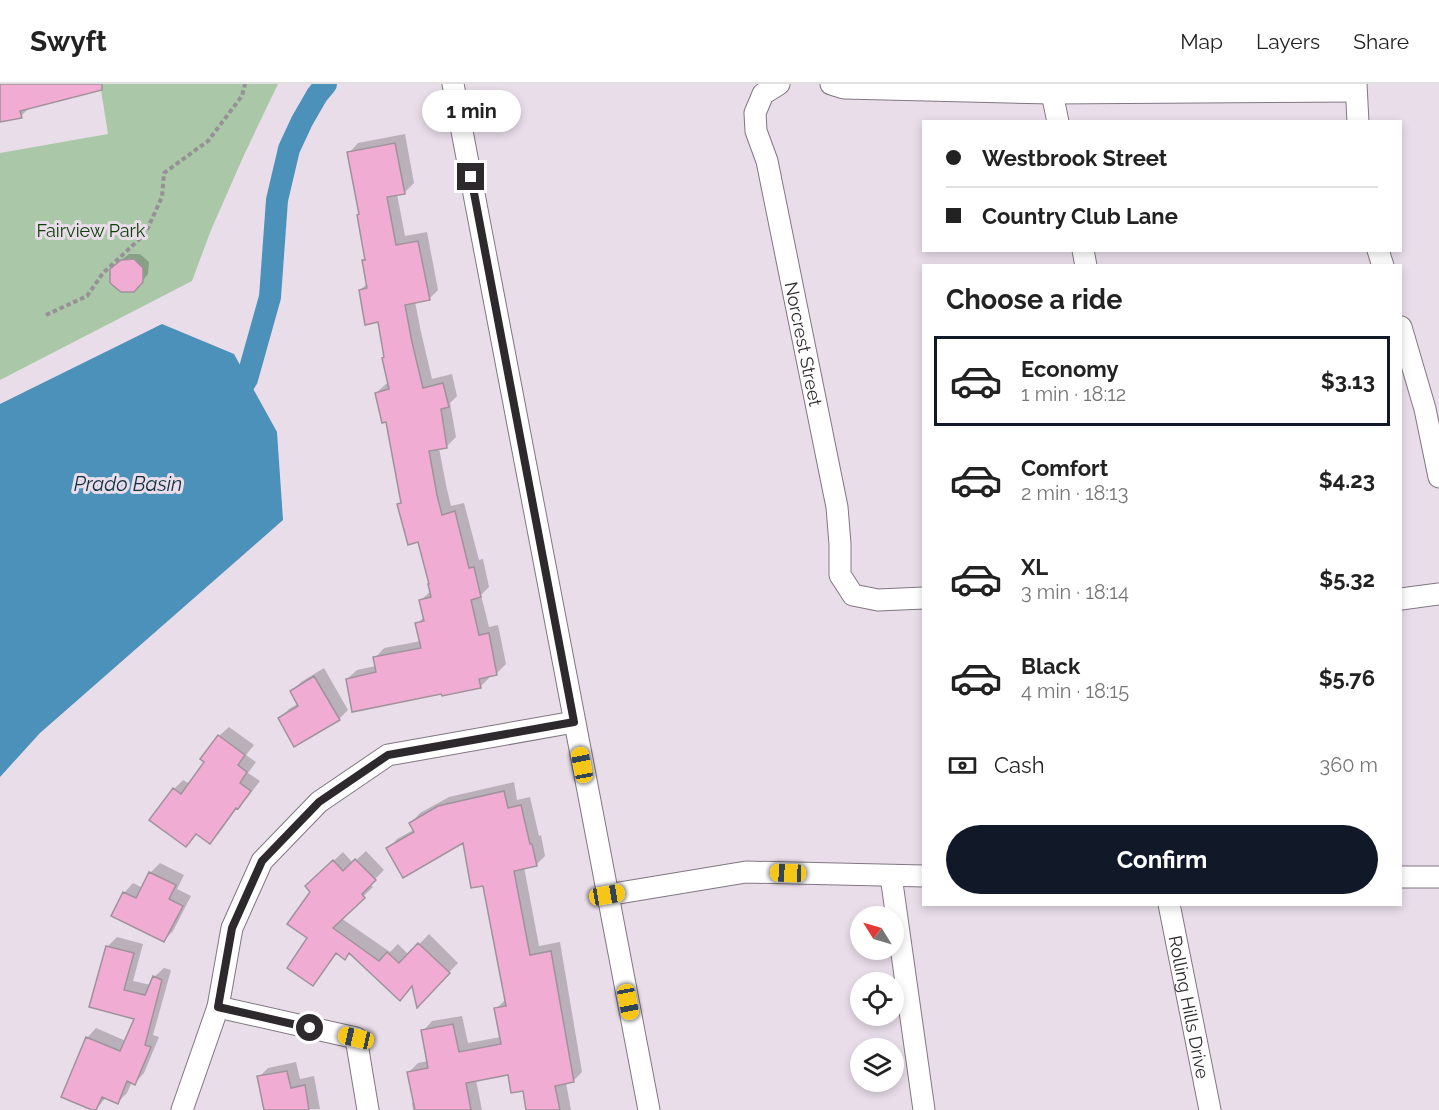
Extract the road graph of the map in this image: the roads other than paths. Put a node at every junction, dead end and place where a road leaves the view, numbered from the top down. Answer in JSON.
{"nodes":[{"id":1,"x":453,"y":84,"type":"edge"},
{"id":2,"x":831,"y":84,"type":"edge"},
{"id":3,"x":1356,"y":88,"type":"edge"},
{"id":4,"x":771,"y":89,"type":"edge"},
{"id":5,"x":1052,"y":93,"type":"junction"},
{"id":6,"x":1058,"y":120,"type":"edge"},
{"id":7,"x":1358,"y":120,"type":"edge"},
{"id":8,"x":1402,"y":330,"type":"edge"},
{"id":9,"x":1439,"y":477,"type":"edge"},
{"id":10,"x":1439,"y":594,"type":"edge"},
{"id":11,"x":922,"y":598,"type":"edge"},
{"id":12,"x":1402,"y":599,"type":"edge"},
{"id":13,"x":574,"y":722,"type":"junction"},
{"id":14,"x":891,"y":876,"type":"junction"},
{"id":15,"x":922,"y":876,"type":"edge"},
{"id":16,"x":1402,"y":877,"type":"edge"},
{"id":17,"x":1439,"y":877,"type":"edge"},
{"id":18,"x":607,"y":895,"type":"junction"},
{"id":19,"x":1169,"y":906,"type":"edge"},
{"id":20,"x":218,"y":1007,"type":"junction"},
{"id":21,"x":182,"y":1110,"type":"edge"},
{"id":22,"x":368,"y":1110,"type":"edge"},
{"id":23,"x":649,"y":1110,"type":"edge"},
{"id":24,"x":924,"y":1110,"type":"edge"},
{"id":25,"x":1210,"y":1110,"type":"edge"}],
"edges":[{"from":1,"to":13,"type":"street"},
{"from":2,"to":5,"type":"street"},
{"from":3,"to":5,"type":"street"},
{"from":3,"to":7,"type":"street"},
{"from":4,"to":11,"type":"street","name":"Norcrest Street"},
{"from":5,"to":6,"type":"street"},
{"from":8,"to":9,"type":"street"},
{"from":10,"to":12,"type":"street"},
{"from":13,"to":18,"type":"street"},
{"from":13,"to":20,"type":"street"},
{"from":14,"to":15,"type":"street"},
{"from":14,"to":18,"type":"street"},
{"from":14,"to":24,"type":"street"},
{"from":16,"to":17,"type":"street"},
{"from":18,"to":23,"type":"street"},
{"from":19,"to":25,"type":"street","name":"Rolling Hills Drive"},
{"from":20,"to":21,"type":"street"},
{"from":20,"to":22,"type":"street"}]}
